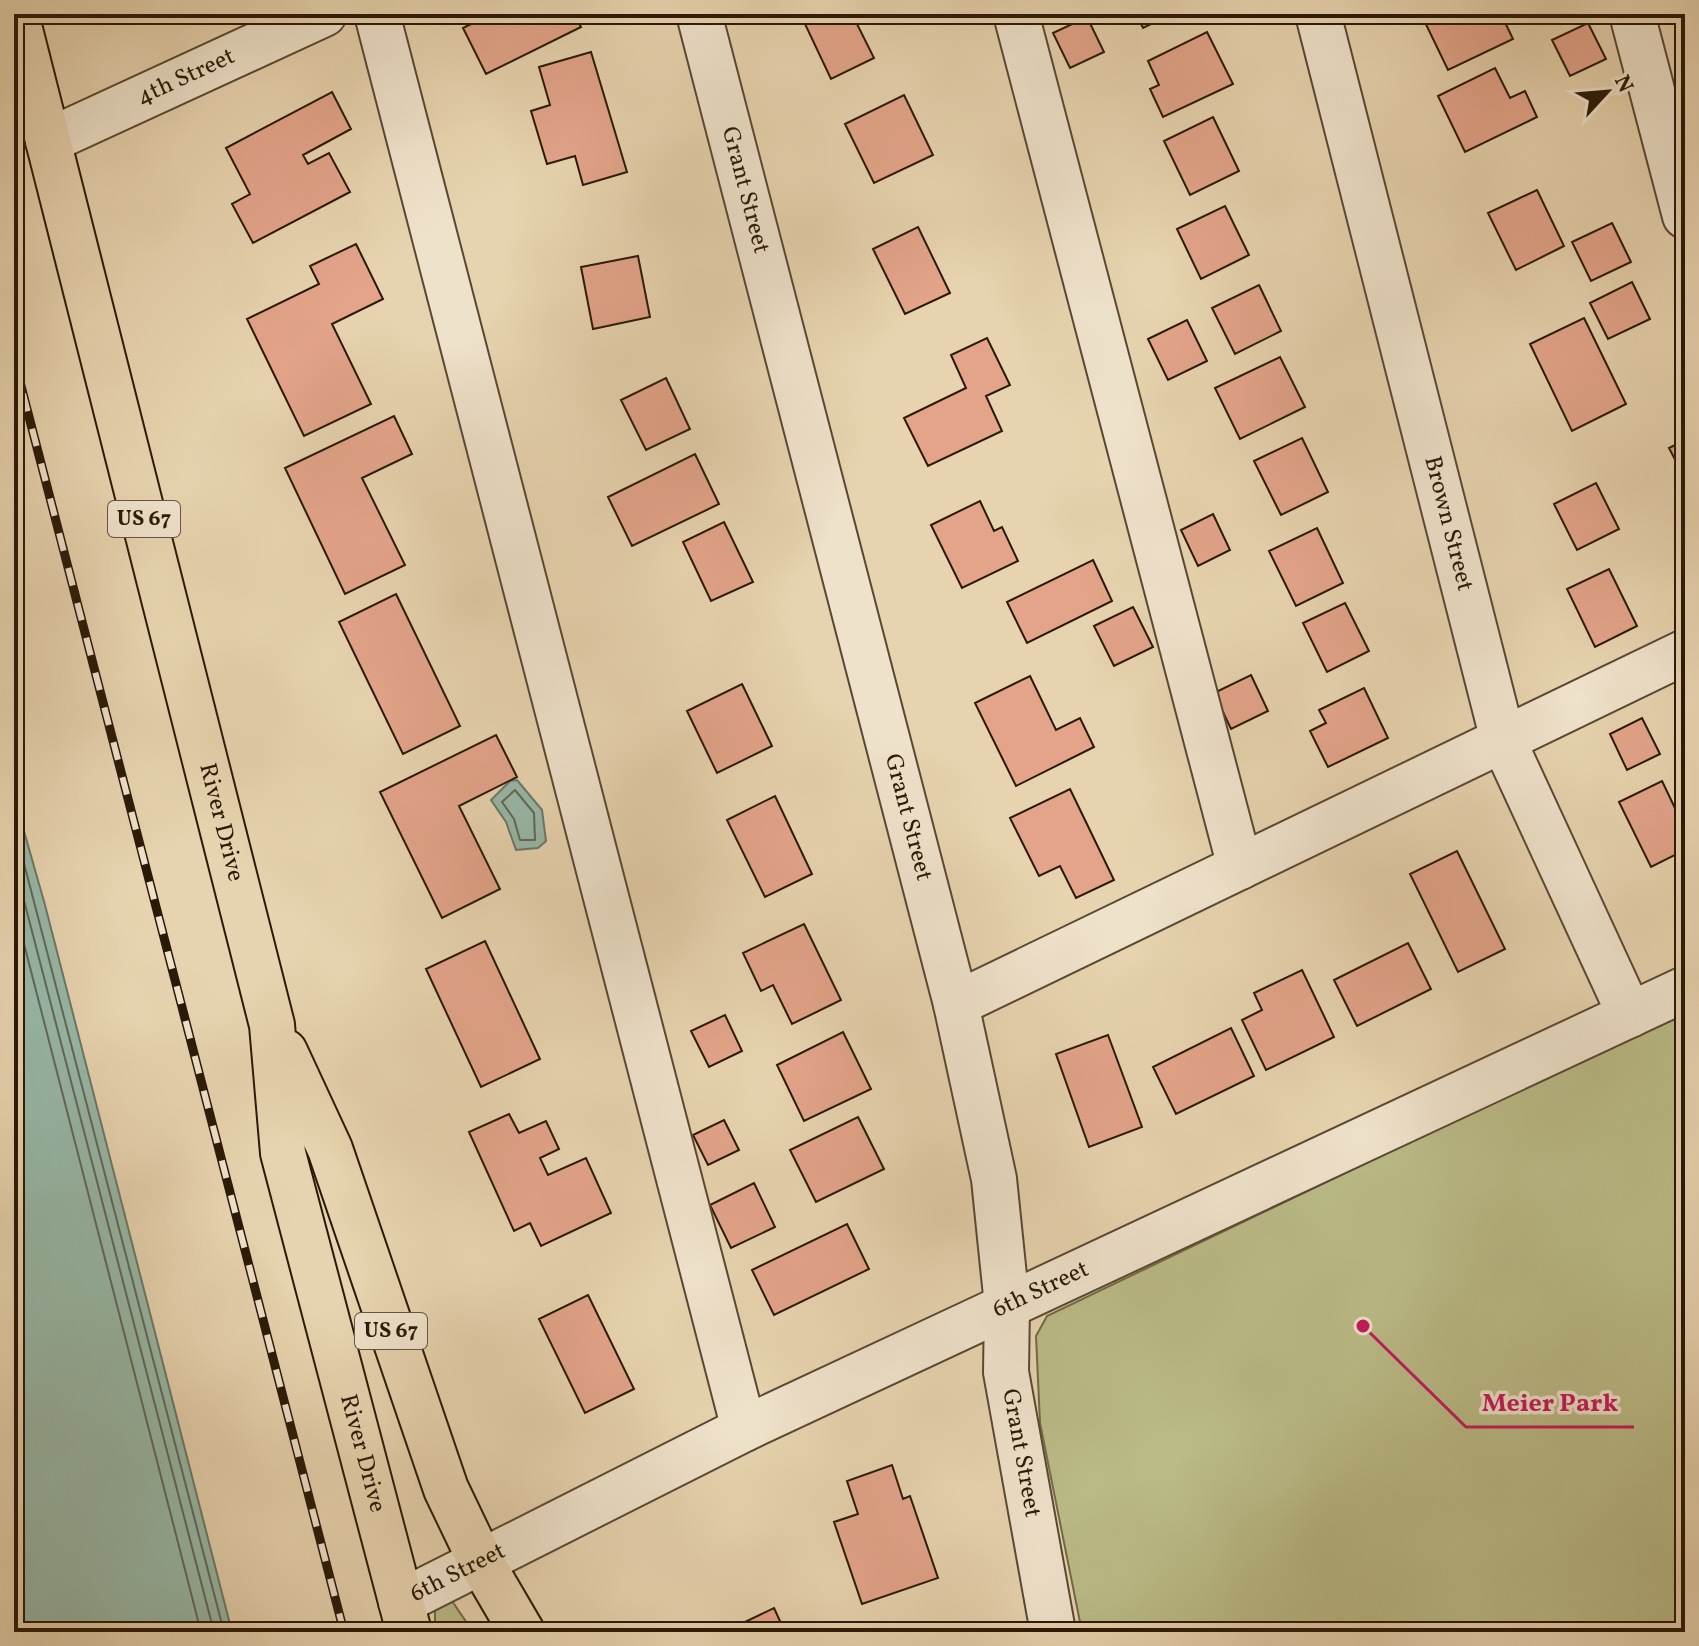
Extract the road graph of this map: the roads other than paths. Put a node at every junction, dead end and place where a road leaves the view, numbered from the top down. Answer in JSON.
{"nodes":[{"id":1,"x":16,"y":14,"type":"edge"},
{"id":2,"x":324,"y":14,"type":"edge"},
{"id":3,"x":377,"y":14,"type":"edge"},
{"id":4,"x":699,"y":14,"type":"edge"},
{"id":5,"x":1016,"y":14,"type":"edge"},
{"id":6,"x":1318,"y":14,"type":"edge"},
{"id":7,"x":1632,"y":14,"type":"edge"},
{"id":8,"x":48,"y":141,"type":"junction"},
{"id":9,"x":1685,"y":216,"type":"edge"},
{"id":10,"x":1685,"y":652,"type":"edge"},
{"id":11,"x":1503,"y":740,"type":"junction"},
{"id":12,"x":1240,"y":867,"type":"junction"},
{"id":13,"x":1685,"y":989,"type":"edge"},
{"id":14,"x":956,"y":1004,"type":"junction"},
{"id":15,"x":1630,"y":1015,"type":"junction"},
{"id":16,"x":272,"y":1025,"type":"junction"},
{"id":17,"x":1007,"y":1305,"type":"junction"},
{"id":18,"x":744,"y":1429,"type":"junction"},
{"id":19,"x":481,"y":1562,"type":"junction"},
{"id":20,"x":405,"y":1617,"type":"edge"},
{"id":21,"x":522,"y":1632,"type":"edge"},
{"id":22,"x":1053,"y":1632,"type":"edge"}],
"edges":[{"from":1,"to":8,"type":"main road","name":"River Drive","number":"US 67"},
{"from":2,"to":8,"type":"street","name":"4th Street"},
{"from":3,"to":18,"type":"street"},
{"from":4,"to":14,"type":"street","name":"Grant Street"},
{"from":5,"to":12,"type":"street"},
{"from":6,"to":11,"type":"street","name":"Brown Street"},
{"from":7,"to":9,"type":"street"},
{"from":8,"to":16,"type":"main road","name":"River Drive","number":"US 67"},
{"from":10,"to":11,"type":"street"},
{"from":11,"to":12,"type":"street"},
{"from":11,"to":15,"type":"street","name":"Brown Street"},
{"from":12,"to":14,"type":"street"},
{"from":13,"to":15,"type":"street","name":"6th Street"},
{"from":14,"to":17,"type":"street","name":"Grant Street"},
{"from":15,"to":17,"type":"street","name":"6th Street"},
{"from":16,"to":19,"type":"main road","number":"US 67"},
{"from":16,"to":20,"type":"main road","name":"River Drive","number":"US 67"},
{"from":17,"to":18,"type":"street","name":"6th Street"},
{"from":17,"to":22,"type":"street","name":"Grant Street"},
{"from":18,"to":19,"type":"street","name":"6th Street"},
{"from":19,"to":20,"type":"street","name":"6th Street"},
{"from":19,"to":21,"type":"main road","number":"US 67"}]}
